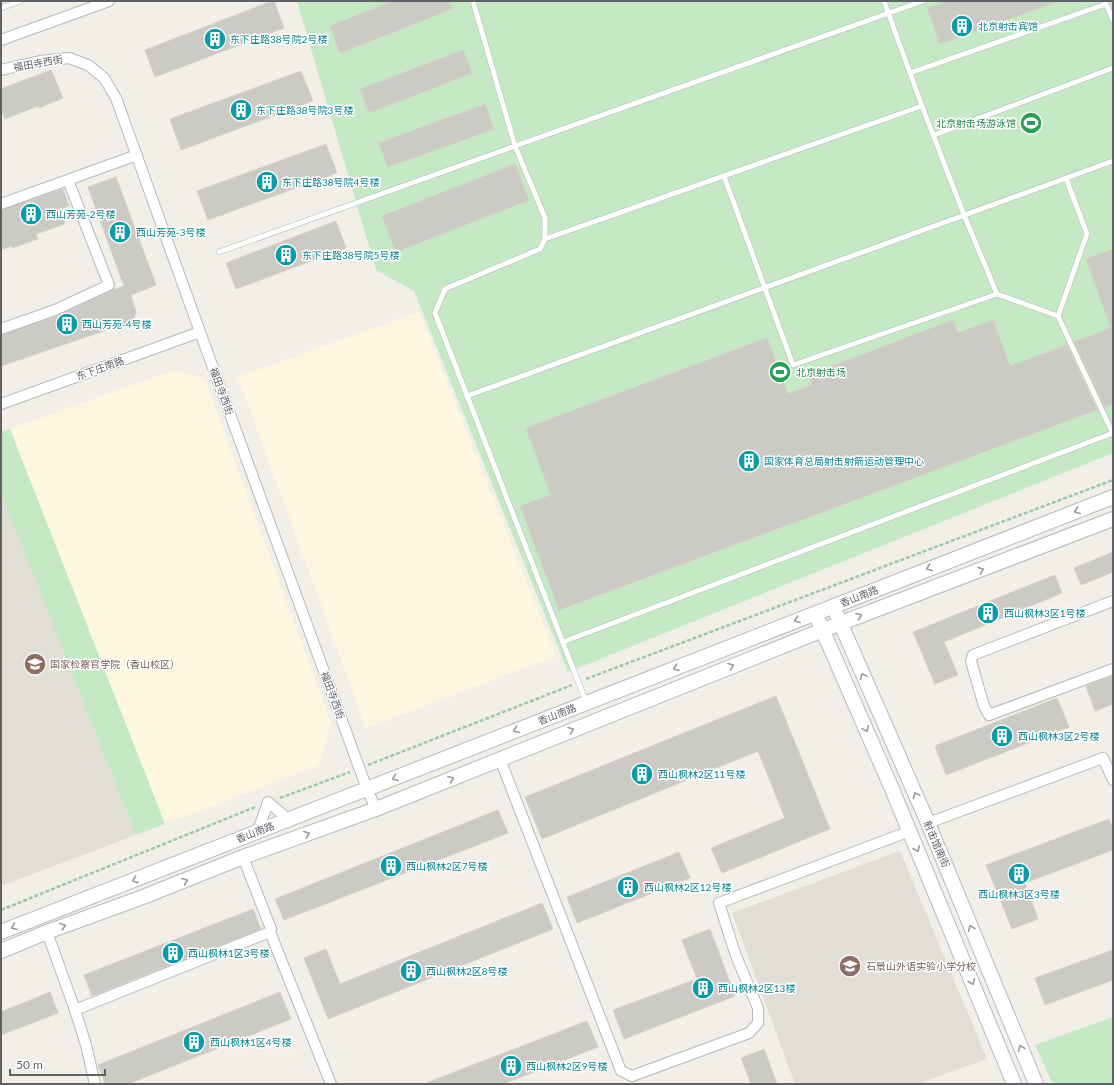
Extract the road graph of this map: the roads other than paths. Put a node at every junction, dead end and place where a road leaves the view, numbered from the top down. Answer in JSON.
{"nodes":[{"id":1,"x":21,"y":1,"type":"edge"},
{"id":2,"x":110,"y":1,"type":"edge"},
{"id":3,"x":473,"y":1,"type":"edge"},
{"id":4,"x":884,"y":1,"type":"edge"},
{"id":5,"x":923,"y":1,"type":"edge"},
{"id":6,"x":1105,"y":3,"type":"edge"},
{"id":7,"x":1,"y":8,"type":"edge"},
{"id":8,"x":889,"y":13,"type":"junction"},
{"id":9,"x":1113,"y":20,"type":"edge"},
{"id":10,"x":1,"y":40,"type":"edge"},
{"id":11,"x":1113,"y":68,"type":"edge"},
{"id":12,"x":1,"y":70,"type":"edge"},
{"id":13,"x":910,"y":73,"type":"junction"},
{"id":14,"x":922,"y":106,"type":"junction"},
{"id":15,"x":934,"y":134,"type":"junction"},
{"id":16,"x":515,"y":146,"type":"junction"},
{"id":17,"x":137,"y":155,"type":"junction"},
{"id":18,"x":1113,"y":161,"type":"edge"},
{"id":19,"x":724,"y":176,"type":"junction"},
{"id":20,"x":1066,"y":178,"type":"junction"},
{"id":21,"x":68,"y":180,"type":"junction"},
{"id":22,"x":1,"y":204,"type":"edge"},
{"id":23,"x":964,"y":215,"type":"junction"},
{"id":24,"x":545,"y":239,"type":"junction"},
{"id":25,"x":220,"y":252,"type":"dead end"},
{"id":26,"x":765,"y":288,"type":"junction"},
{"id":27,"x":997,"y":294,"type":"junction"},
{"id":28,"x":1058,"y":316,"type":"junction"},
{"id":29,"x":1,"y":329,"type":"edge"},
{"id":30,"x":200,"y":332,"type":"junction"},
{"id":31,"x":467,"y":396,"type":"junction"},
{"id":32,"x":1,"y":404,"type":"edge"},
{"id":33,"x":1113,"y":433,"type":"edge"},
{"id":34,"x":1113,"y":497,"type":"edge"},
{"id":35,"x":1113,"y":520,"type":"edge"},
{"id":36,"x":1113,"y":601,"type":"edge"},
{"id":37,"x":834,"y":606,"type":"junction"},
{"id":38,"x":816,"y":613,"type":"junction"},
{"id":39,"x":840,"y":623,"type":"junction"},
{"id":40,"x":823,"y":630,"type":"junction"},
{"id":41,"x":563,"y":642,"type":"junction"},
{"id":42,"x":1113,"y":669,"type":"edge"},
{"id":43,"x":586,"y":703,"type":"junction"},
{"id":44,"x":500,"y":759,"type":"junction"},
{"id":45,"x":1113,"y":780,"type":"edge"},
{"id":46,"x":367,"y":789,"type":"junction"},
{"id":47,"x":376,"y":809,"type":"junction"},
{"id":48,"x":288,"y":819,"type":"junction"},
{"id":49,"x":928,"y":823,"type":"junction"},
{"id":50,"x":258,"y":831,"type":"junction"},
{"id":51,"x":910,"y":831,"type":"junction"},
{"id":52,"x":244,"y":857,"type":"junction"},
{"id":53,"x":1,"y":932,"type":"edge"},
{"id":54,"x":47,"y":932,"type":"junction"},
{"id":55,"x":270,"y":932,"type":"junction"},
{"id":56,"x":1,"y":951,"type":"edge"},
{"id":57,"x":75,"y":1010,"type":"junction"},
{"id":58,"x":95,"y":1084,"type":"edge"},
{"id":59,"x":331,"y":1084,"type":"edge"},
{"id":60,"x":1014,"y":1084,"type":"edge"},
{"id":61,"x":1036,"y":1084,"type":"edge"}],
"edges":[{"from":1,"to":7,"type":"lane"},
{"from":2,"to":10,"type":"street"},
{"from":3,"to":16,"type":"lane"},
{"from":4,"to":8,"type":"lane"},
{"from":5,"to":8,"type":"lane"},
{"from":6,"to":9,"type":"lane"},
{"from":6,"to":13,"type":"lane"},
{"from":8,"to":13,"type":"lane"},
{"from":8,"to":16,"type":"lane"},
{"from":11,"to":15,"type":"lane"},
{"from":12,"to":17,"type":"street","name":"福田寺西街"},
{"from":13,"to":14,"type":"lane"},
{"from":14,"to":15,"type":"lane"},
{"from":14,"to":19,"type":"lane"},
{"from":15,"to":23,"type":"lane"},
{"from":16,"to":24,"type":"lane"},
{"from":16,"to":25,"type":"lane"},
{"from":17,"to":21,"type":"street"},
{"from":17,"to":30,"type":"street","name":"福田寺西街"},
{"from":18,"to":20,"type":"lane"},
{"from":19,"to":24,"type":"lane"},
{"from":19,"to":26,"type":"lane"},
{"from":20,"to":23,"type":"lane"},
{"from":20,"to":28,"type":"lane"},
{"from":21,"to":22,"type":"street"},
{"from":21,"to":29,"type":"street"},
{"from":23,"to":26,"type":"lane"},
{"from":23,"to":27,"type":"lane"},
{"from":24,"to":31,"type":"lane"},
{"from":26,"to":27,"type":"lane"},
{"from":26,"to":31,"type":"lane"},
{"from":27,"to":28,"type":"lane"},
{"from":28,"to":33,"type":"lane"},
{"from":30,"to":32,"type":"street","name":"东下庄南路"},
{"from":30,"to":46,"type":"street","name":"福田寺西街"},
{"from":31,"to":41,"type":"lane"},
{"from":33,"to":41,"type":"lane"},
{"from":34,"to":37,"type":"main road","name":"香山南路","one_way":true},
{"from":39,"to":35,"type":"main road","name":"香山南路","one_way":true},
{"from":36,"to":42,"type":"street"},
{"from":37,"to":38,"type":"main road","name":"香山南路"},
{"from":37,"to":39,"type":"main road","name":"射击馆南街"},
{"from":38,"to":40,"type":"main road","name":"射击馆南街"},
{"from":38,"to":43,"type":"main road","name":"香山南路","one_way":true},
{"from":39,"to":40,"type":"main road","name":"香山南路"},
{"from":49,"to":39,"type":"main road","name":"射击馆南街","one_way":true},
{"from":44,"to":40,"type":"main road","name":"香山南路","one_way":true},
{"from":40,"to":51,"type":"main road","name":"射击馆南街","one_way":true},
{"from":41,"to":43,"type":"lane"},
{"from":43,"to":46,"type":"main road","name":"香山南路","one_way":true},
{"from":47,"to":44,"type":"main road","name":"香山南路","one_way":true},
{"from":44,"to":51,"type":"street"},
{"from":45,"to":49,"type":"street"},
{"from":46,"to":47,"type":"street","name":"福田寺西街"},
{"from":46,"to":48,"type":"main road","name":"香山南路"},
{"from":52,"to":47,"type":"main road","name":"香山南路","one_way":true},
{"from":48,"to":50,"type":"main road","name":"香山南路"},
{"from":48,"to":50,"type":"street"},
{"from":61,"to":49,"type":"main road","name":"射击馆南街","one_way":true},
{"from":50,"to":53,"type":"main road","name":"香山南路","one_way":true},
{"from":51,"to":60,"type":"main road","name":"射击馆南街","one_way":true},
{"from":54,"to":52,"type":"main road","name":"香山南路","one_way":true},
{"from":52,"to":55,"type":"street"},
{"from":54,"to":56,"type":"main road","name":"香山南路"},
{"from":54,"to":57,"type":"street"},
{"from":55,"to":57,"type":"street"},
{"from":55,"to":59,"type":"street"},
{"from":57,"to":58,"type":"street"}]}
